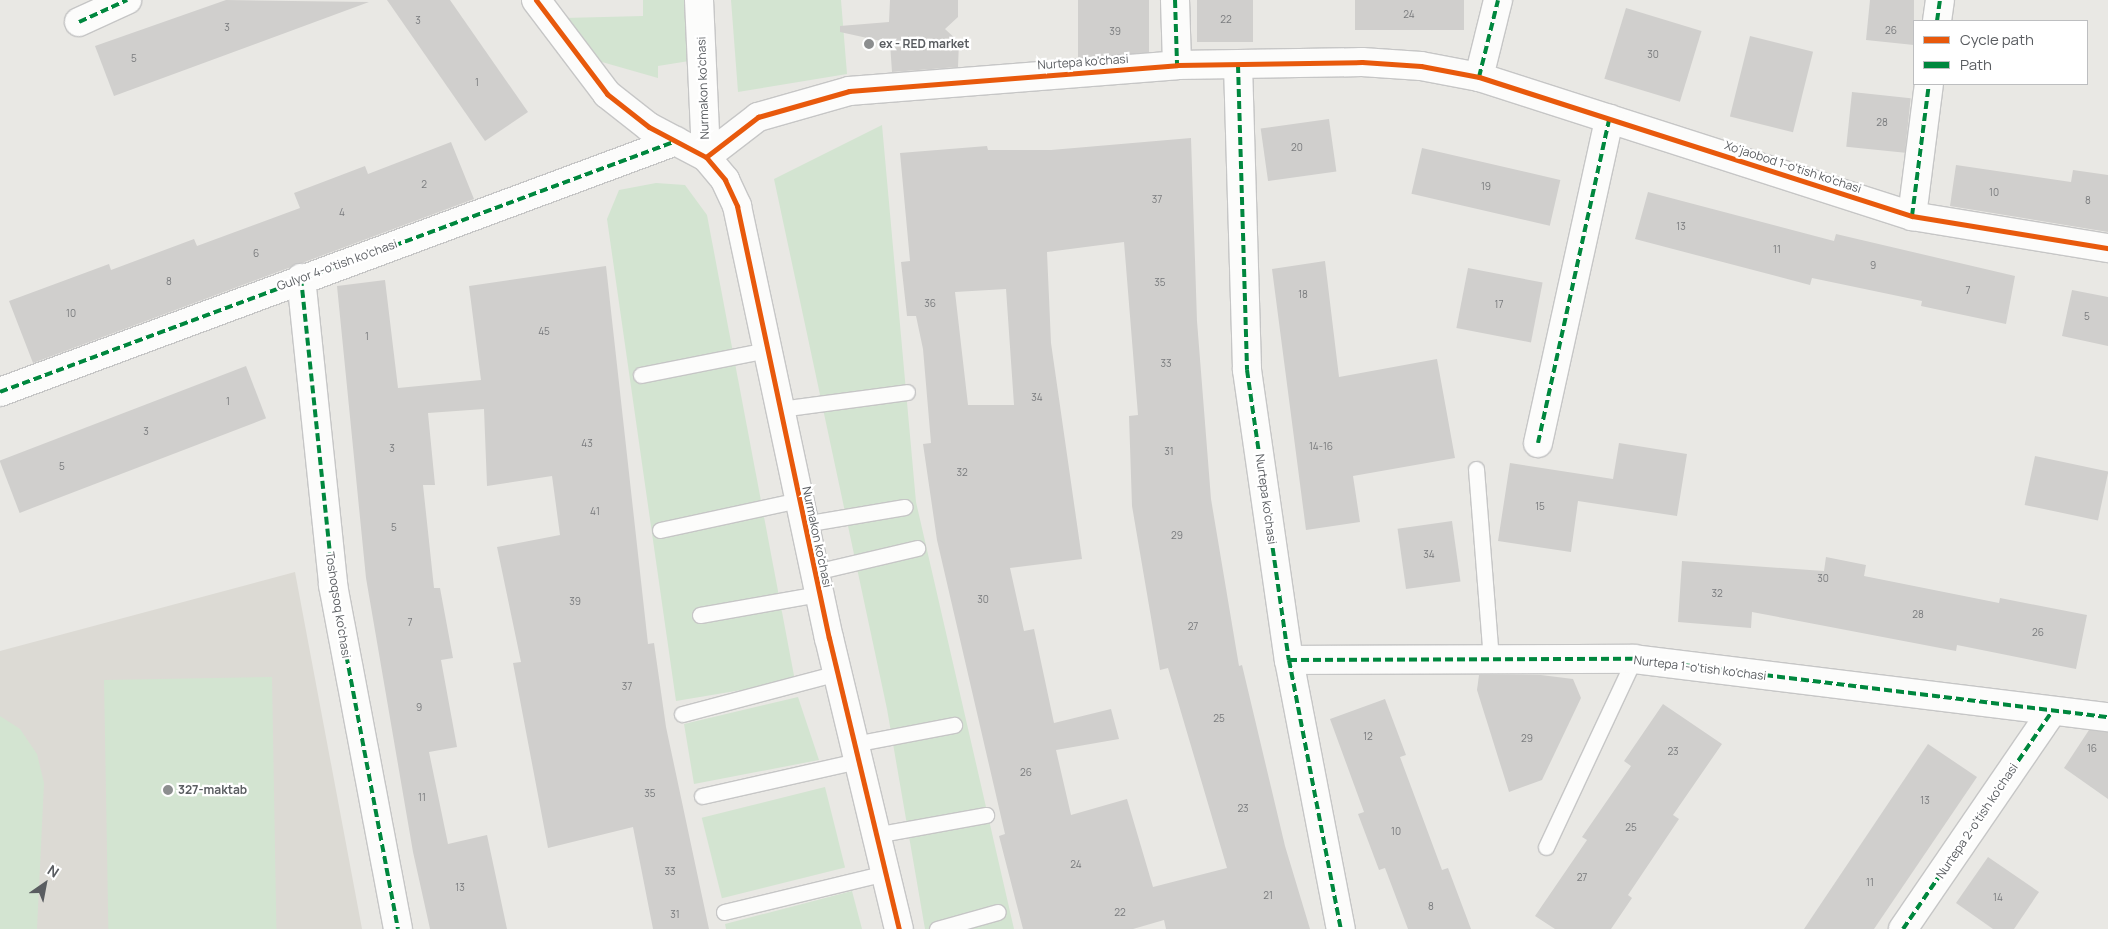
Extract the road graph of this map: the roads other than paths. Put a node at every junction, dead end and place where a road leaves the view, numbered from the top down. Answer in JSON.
{"nodes":[{"id":1,"x":127,"y":0,"type":"edge"},
{"id":2,"x":536,"y":0,"type":"edge"},
{"id":3,"x":699,"y":0,"type":"edge"},
{"id":4,"x":1176,"y":0,"type":"edge"},
{"id":5,"x":1498,"y":0,"type":"edge"},
{"id":6,"x":1940,"y":0,"type":"edge"},
{"id":7,"x":1937,"y":20,"type":"edge"},
{"id":8,"x":79,"y":22,"type":"dead end"},
{"id":9,"x":1238,"y":64,"type":"junction"},
{"id":10,"x":1177,"y":65,"type":"junction"},
{"id":11,"x":1479,"y":77,"type":"junction"},
{"id":12,"x":1929,"y":85,"type":"edge"},
{"id":13,"x":1609,"y":119,"type":"junction"},
{"id":14,"x":676,"y":141,"type":"junction"},
{"id":15,"x":706,"y":157,"type":"junction"},
{"id":16,"x":1912,"y":216,"type":"junction"},
{"id":17,"x":2108,"y":248,"type":"edge"},
{"id":18,"x":301,"y":278,"type":"junction"},
{"id":19,"x":768,"y":350,"type":"junction"},
{"id":20,"x":641,"y":375,"type":"dead end"},
{"id":21,"x":0,"y":392,"type":"edge"},
{"id":22,"x":907,"y":392,"type":"dead end"},
{"id":23,"x":780,"y":409,"type":"junction"},
{"id":24,"x":1538,"y":443,"type":"dead end"},
{"id":25,"x":1476,"y":469,"type":"dead end"},
{"id":26,"x":905,"y":507,"type":"dead end"},
{"id":27,"x":802,"y":512,"type":"junction"},
{"id":28,"x":660,"y":530,"type":"dead end"},
{"id":29,"x":917,"y":548,"type":"dead end"},
{"id":30,"x":817,"y":583,"type":"junction"},
{"id":31,"x":700,"y":616,"type":"dead end"},
{"id":32,"x":1491,"y":659,"type":"junction"},
{"id":33,"x":1634,"y":659,"type":"junction"},
{"id":34,"x":1289,"y":660,"type":"junction"},
{"id":35,"x":837,"y":673,"type":"junction"},
{"id":36,"x":2051,"y":713,"type":"junction"},
{"id":37,"x":682,"y":714,"type":"dead end"},
{"id":38,"x":2108,"y":717,"type":"edge"},
{"id":39,"x":954,"y":725,"type":"dead end"},
{"id":40,"x":855,"y":752,"type":"junction"},
{"id":41,"x":702,"y":796,"type":"dead end"},
{"id":42,"x":986,"y":815,"type":"dead end"},
{"id":43,"x":876,"y":835,"type":"junction"},
{"id":44,"x":1546,"y":847,"type":"dead end"},
{"id":45,"x":885,"y":873,"type":"junction"},
{"id":46,"x":724,"y":912,"type":"dead end"},
{"id":47,"x":998,"y":912,"type":"dead end"},
{"id":48,"x":398,"y":929,"type":"edge"},
{"id":49,"x":899,"y":929,"type":"edge"},
{"id":50,"x":937,"y":929,"type":"edge"},
{"id":51,"x":1341,"y":929,"type":"edge"},
{"id":52,"x":1903,"y":929,"type":"edge"}],
"edges":[{"from":1,"to":8,"type":"street"},
{"from":2,"to":14,"type":"street"},
{"from":3,"to":15,"type":"street","name":"Nurmakon ko'chasi"},
{"from":4,"to":10,"type":"street"},
{"from":5,"to":11,"type":"street"},
{"from":6,"to":7,"type":"street"},
{"from":9,"to":10,"type":"street","name":"Nurtepa ko'chasi"},
{"from":9,"to":11,"type":"street","name":"Nurtepa ko'chasi"},
{"from":9,"to":34,"type":"street","name":"Nurtepa ko'chasi"},
{"from":10,"to":15,"type":"street","name":"Nurtepa ko'chasi"},
{"from":11,"to":13,"type":"street","name":"Xo'jaobod 1-o'tish ko'chasi"},
{"from":12,"to":16,"type":"street"},
{"from":13,"to":16,"type":"street","name":"Xo'jaobod 1-o'tish ko'chasi"},
{"from":13,"to":24,"type":"street"},
{"from":14,"to":15,"type":"street"},
{"from":14,"to":18,"type":"street","name":"Gulyor 4-o'tish ko'chasi"},
{"from":15,"to":19,"type":"street","name":"Nurmakon ko'chasi"},
{"from":16,"to":17,"type":"street","name":"Xo'jaobod 1-o'tish ko'chasi"},
{"from":18,"to":21,"type":"street","name":"Gulyor 4-o'tish ko'chasi"},
{"from":18,"to":48,"type":"street","name":"Toshoqsoq ko'chasi"},
{"from":19,"to":20,"type":"lane"},
{"from":19,"to":23,"type":"street","name":"Nurmakon ko'chasi"},
{"from":22,"to":23,"type":"lane"},
{"from":23,"to":27,"type":"street","name":"Nurmakon ko'chasi"},
{"from":25,"to":32,"type":"lane"},
{"from":26,"to":27,"type":"lane"},
{"from":27,"to":28,"type":"lane"},
{"from":27,"to":30,"type":"street","name":"Nurmakon ko'chasi"},
{"from":29,"to":30,"type":"lane"},
{"from":30,"to":31,"type":"lane"},
{"from":30,"to":35,"type":"street","name":"Nurmakon ko'chasi"},
{"from":32,"to":33,"type":"street","name":"Nurtepa 1-o'tish ko'chasi"},
{"from":32,"to":34,"type":"street","name":"Nurtepa 1-o'tish ko'chasi"},
{"from":33,"to":36,"type":"street","name":"Nurtepa 1-o'tish ko'chasi"},
{"from":33,"to":44,"type":"lane"},
{"from":34,"to":51,"type":"street","name":"Nurtepa ko'chasi"},
{"from":35,"to":37,"type":"lane"},
{"from":35,"to":40,"type":"street","name":"Nurmakon ko'chasi"},
{"from":36,"to":38,"type":"street","name":"Nurtepa 1-o'tish ko'chasi"},
{"from":36,"to":52,"type":"street","name":"Nurtepa 2-o'tish ko'chasi"},
{"from":39,"to":40,"type":"lane"},
{"from":40,"to":41,"type":"lane"},
{"from":40,"to":43,"type":"street","name":"Nurmakon ko'chasi"},
{"from":42,"to":43,"type":"lane"},
{"from":43,"to":45,"type":"street","name":"Nurmakon ko'chasi"},
{"from":45,"to":46,"type":"lane"},
{"from":45,"to":49,"type":"street","name":"Nurmakon ko'chasi"},
{"from":47,"to":50,"type":"lane"}]}
